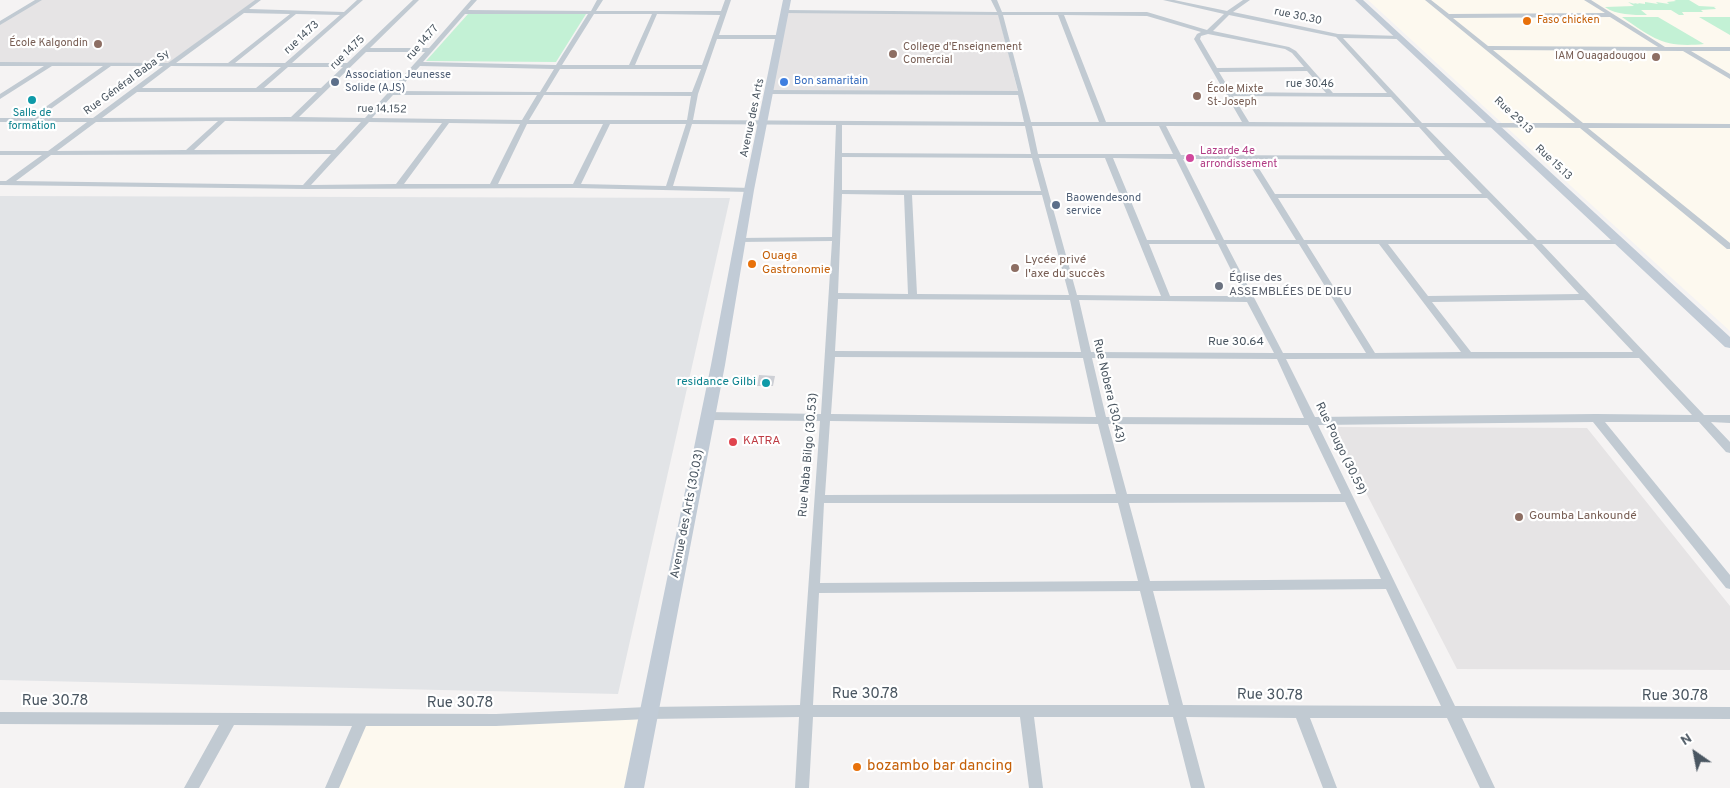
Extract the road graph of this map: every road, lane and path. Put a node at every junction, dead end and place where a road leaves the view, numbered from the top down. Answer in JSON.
{"nodes":[{"id":1,"x":39,"y":0,"type":"edge"},
{"id":2,"x":258,"y":0,"type":"edge"},
{"id":3,"x":360,"y":0,"type":"edge"},
{"id":4,"x":416,"y":0,"type":"edge"},
{"id":5,"x":474,"y":0,"type":"edge"},
{"id":6,"x":600,"y":0,"type":"edge"},
{"id":7,"x":728,"y":0,"type":"edge"},
{"id":8,"x":787,"y":0,"type":"edge"},
{"id":9,"x":994,"y":0,"type":"edge"},
{"id":10,"x":1166,"y":0,"type":"edge"},
{"id":11,"x":1247,"y":0,"type":"edge"},
{"id":12,"x":1359,"y":0,"type":"edge"},
{"id":13,"x":1368,"y":0,"type":"edge"},
{"id":14,"x":1428,"y":0,"type":"edge"},
{"id":15,"x":1587,"y":0,"type":"edge"},
{"id":16,"x":243,"y":11,"type":"junction"},
{"id":17,"x":464,"y":12,"type":"junction"},
{"id":18,"x":785,"y":12,"type":"junction"},
{"id":19,"x":294,"y":13,"type":"junction"},
{"id":20,"x":343,"y":13,"type":"junction"},
{"id":21,"x":654,"y":13,"type":"junction"},
{"id":22,"x":723,"y":13,"type":"junction"},
{"id":23,"x":1000,"y":13,"type":"junction"},
{"id":24,"x":1060,"y":13,"type":"junction"},
{"id":25,"x":1228,"y":13,"type":"junction"},
{"id":26,"x":591,"y":14,"type":"junction"},
{"id":27,"x":1447,"y":16,"type":"junction"},
{"id":28,"x":1611,"y":16,"type":"junction"},
{"id":29,"x":0,"y":23,"type":"edge"},
{"id":30,"x":1210,"y":31,"type":"junction"},
{"id":31,"x":1338,"y":36,"type":"junction"},
{"id":32,"x":716,"y":37,"type":"junction"},
{"id":33,"x":780,"y":37,"type":"junction"},
{"id":34,"x":1398,"y":37,"type":"junction"},
{"id":35,"x":1488,"y":48,"type":"junction"},
{"id":36,"x":1664,"y":48,"type":"junction"},
{"id":37,"x":1685,"y":49,"type":"junction"},
{"id":38,"x":1730,"y":49,"type":"edge"},
{"id":39,"x":366,"y":50,"type":"junction"},
{"id":40,"x":431,"y":50,"type":"junction"},
{"id":41,"x":0,"y":64,"type":"edge"},
{"id":42,"x":418,"y":64,"type":"junction"},
{"id":43,"x":50,"y":65,"type":"junction"},
{"id":44,"x":109,"y":65,"type":"junction"},
{"id":45,"x":229,"y":65,"type":"junction"},
{"id":46,"x":286,"y":65,"type":"junction"},
{"id":47,"x":349,"y":65,"type":"junction"},
{"id":48,"x":168,"y":66,"type":"junction"},
{"id":49,"x":559,"y":67,"type":"junction"},
{"id":50,"x":631,"y":67,"type":"junction"},
{"id":51,"x":705,"y":67,"type":"junction"},
{"id":52,"x":1310,"y":69,"type":"junction"},
{"id":53,"x":1216,"y":70,"type":"junction"},
{"id":54,"x":1730,"y":77,"type":"edge"},
{"id":55,"x":134,"y":90,"type":"junction"},
{"id":56,"x":258,"y":90,"type":"junction"},
{"id":57,"x":324,"y":90,"type":"junction"},
{"id":58,"x":769,"y":92,"type":"junction"},
{"id":59,"x":392,"y":93,"type":"junction"},
{"id":60,"x":543,"y":93,"type":"junction"},
{"id":61,"x":1020,"y":93,"type":"junction"},
{"id":62,"x":695,"y":94,"type":"junction"},
{"id":63,"x":1228,"y":94,"type":"junction"},
{"id":64,"x":1332,"y":95,"type":"junction"},
{"id":65,"x":1392,"y":95,"type":"junction"},
{"id":66,"x":0,"y":97,"type":"edge"},
{"id":67,"x":224,"y":119,"type":"junction"},
{"id":68,"x":293,"y":119,"type":"junction"},
{"id":69,"x":0,"y":120,"type":"edge"},
{"id":70,"x":31,"y":120,"type":"junction"},
{"id":71,"x":93,"y":120,"type":"junction"},
{"id":72,"x":368,"y":120,"type":"junction"},
{"id":73,"x":447,"y":121,"type":"junction"},
{"id":74,"x":690,"y":121,"type":"junction"},
{"id":75,"x":524,"y":122,"type":"junction"},
{"id":76,"x":608,"y":122,"type":"junction"},
{"id":77,"x":763,"y":122,"type":"junction"},
{"id":78,"x":839,"y":123,"type":"junction"},
{"id":79,"x":1103,"y":123,"type":"junction"},
{"id":80,"x":1027,"y":124,"type":"junction"},
{"id":81,"x":1161,"y":124,"type":"junction"},
{"id":82,"x":1246,"y":124,"type":"junction"},
{"id":83,"x":1422,"y":124,"type":"junction"},
{"id":84,"x":1493,"y":125,"type":"junction"},
{"id":85,"x":1504,"y":125,"type":"junction"},
{"id":86,"x":1582,"y":125,"type":"junction"},
{"id":87,"x":1730,"y":126,"type":"edge"},
{"id":88,"x":0,"y":152,"type":"edge"},
{"id":89,"x":49,"y":152,"type":"junction"},
{"id":90,"x":188,"y":152,"type":"junction"},
{"id":91,"x":337,"y":152,"type":"junction"},
{"id":92,"x":839,"y":155,"type":"junction"},
{"id":93,"x":1035,"y":156,"type":"junction"},
{"id":94,"x":1108,"y":156,"type":"junction"},
{"id":95,"x":1178,"y":156,"type":"junction"},
{"id":96,"x":1248,"y":157,"type":"junction"},
{"id":97,"x":1451,"y":158,"type":"junction"},
{"id":98,"x":4,"y":183,"type":"edge"},
{"id":99,"x":399,"y":186,"type":"junction"},
{"id":100,"x":492,"y":186,"type":"junction"},
{"id":101,"x":576,"y":186,"type":"junction"},
{"id":102,"x":305,"y":187,"type":"junction"},
{"id":103,"x":669,"y":188,"type":"junction"},
{"id":104,"x":749,"y":190,"type":"junction"},
{"id":105,"x":838,"y":192,"type":"junction"},
{"id":106,"x":908,"y":193,"type":"junction"},
{"id":107,"x":1046,"y":193,"type":"junction"},
{"id":108,"x":1273,"y":196,"type":"junction"},
{"id":109,"x":1487,"y":196,"type":"junction"},
{"id":110,"x":836,"y":239,"type":"junction"},
{"id":111,"x":740,"y":240,"type":"junction"},
{"id":112,"x":1302,"y":241,"type":"junction"},
{"id":113,"x":1381,"y":241,"type":"junction"},
{"id":114,"x":1534,"y":241,"type":"junction"},
{"id":115,"x":1144,"y":242,"type":"junction"},
{"id":116,"x":1222,"y":242,"type":"junction"},
{"id":117,"x":1620,"y":242,"type":"junction"},
{"id":118,"x":1730,"y":247,"type":"edge"},
{"id":119,"x":833,"y":296,"type":"junction"},
{"id":120,"x":913,"y":296,"type":"junction"},
{"id":121,"x":1585,"y":297,"type":"junction"},
{"id":122,"x":1074,"y":299,"type":"junction"},
{"id":123,"x":1167,"y":299,"type":"junction"},
{"id":124,"x":1248,"y":299,"type":"junction"},
{"id":125,"x":1426,"y":299,"type":"junction"},
{"id":126,"x":1730,"y":332,"type":"edge"},
{"id":127,"x":1730,"y":344,"type":"edge"},
{"id":128,"x":831,"y":354,"type":"junction"},
{"id":129,"x":1372,"y":355,"type":"junction"},
{"id":130,"x":1468,"y":355,"type":"junction"},
{"id":131,"x":1642,"y":355,"type":"junction"},
{"id":132,"x":1088,"y":356,"type":"junction"},
{"id":133,"x":1280,"y":356,"type":"junction"},
{"id":134,"x":707,"y":416,"type":"junction"},
{"id":135,"x":827,"y":418,"type":"junction"},
{"id":136,"x":1596,"y":418,"type":"junction"},
{"id":137,"x":1702,"y":419,"type":"junction"},
{"id":138,"x":1730,"y":419,"type":"edge"},
{"id":139,"x":1102,"y":421,"type":"junction"},
{"id":140,"x":1311,"y":421,"type":"junction"},
{"id":141,"x":1730,"y":449,"type":"edge"},
{"id":142,"x":1348,"y":498,"type":"junction"},
{"id":143,"x":819,"y":499,"type":"junction"},
{"id":144,"x":1122,"y":499,"type":"junction"},
{"id":145,"x":1390,"y":584,"type":"junction"},
{"id":146,"x":1730,"y":584,"type":"edge"},
{"id":147,"x":1145,"y":586,"type":"junction"},
{"id":148,"x":813,"y":588,"type":"junction"},
{"id":149,"x":1179,"y":711,"type":"junction"},
{"id":150,"x":806,"y":712,"type":"junction"},
{"id":151,"x":1026,"y":712,"type":"junction"},
{"id":152,"x":1301,"y":712,"type":"junction"},
{"id":153,"x":647,"y":713,"type":"junction"},
{"id":154,"x":1451,"y":713,"type":"junction"},
{"id":155,"x":1730,"y":713,"type":"edge"},
{"id":156,"x":0,"y":718,"type":"edge"},
{"id":157,"x":230,"y":720,"type":"junction"},
{"id":158,"x":362,"y":720,"type":"junction"},
{"id":159,"x":191,"y":788,"type":"edge"},
{"id":160,"x":332,"y":788,"type":"edge"},
{"id":161,"x":634,"y":788,"type":"edge"},
{"id":162,"x":802,"y":788,"type":"edge"},
{"id":163,"x":1036,"y":788,"type":"edge"},
{"id":164,"x":1198,"y":788,"type":"edge"},
{"id":165,"x":1330,"y":788,"type":"edge"},
{"id":166,"x":1488,"y":788,"type":"edge"}],
"edges":[{"from":1,"to":29,"type":"street"},
{"from":2,"to":16,"type":"street","name":"Rue Général Baba Sy"},
{"from":3,"to":20,"type":"street","name":"rue 14.73"},
{"from":4,"to":39,"type":"street","name":"rue 14.75"},
{"from":5,"to":17,"type":"street","name":"rue 14.77"},
{"from":6,"to":26,"type":"street"},
{"from":7,"to":22,"type":"street"},
{"from":8,"to":18,"type":"main road","name":"Avenue des Arts"},
{"from":9,"to":23,"type":"street","name":"Rue Nobera (30.43)"},
{"from":10,"to":25,"type":"street","name":"rue 30.30"},
{"from":11,"to":25,"type":"street"},
{"from":12,"to":34,"type":"main road","name":"Rue 15.13"},
{"from":13,"to":85,"type":"main road","name":"Rue 29.13"},
{"from":14,"to":27,"type":"street"},
{"from":15,"to":28,"type":"street"},
{"from":16,"to":19,"type":"street"},
{"from":16,"to":48,"type":"street","name":"Rue Général Baba Sy"},
{"from":17,"to":26,"type":"street"},
{"from":17,"to":40,"type":"street","name":"rue 14.77"},
{"from":18,"to":23,"type":"street"},
{"from":18,"to":33,"type":"main road","name":"Avenue des Arts"},
{"from":19,"to":20,"type":"street"},
{"from":19,"to":45,"type":"street"},
{"from":20,"to":46,"type":"street","name":"rue 14.73"},
{"from":21,"to":22,"type":"street"},
{"from":21,"to":26,"type":"street"},
{"from":21,"to":50,"type":"street"},
{"from":22,"to":32,"type":"street"},
{"from":23,"to":24,"type":"street"},
{"from":23,"to":61,"type":"street","name":"Rue Nobera (30.43)"},
{"from":24,"to":30,"type":"street"},
{"from":24,"to":79,"type":"street"},
{"from":25,"to":30,"type":"street"},
{"from":25,"to":31,"type":"street","name":"rue 30.30"},
{"from":26,"to":49,"type":"street"},
{"from":27,"to":28,"type":"street"},
{"from":27,"to":35,"type":"street"},
{"from":28,"to":36,"type":"street"},
{"from":30,"to":52,"type":"street"},
{"from":30,"to":53,"type":"street"},
{"from":31,"to":34,"type":"street","name":"rue 30.30"},
{"from":31,"to":65,"type":"street"},
{"from":32,"to":33,"type":"street"},
{"from":32,"to":51,"type":"street"},
{"from":33,"to":58,"type":"main road","name":"Avenue des Arts"},
{"from":34,"to":84,"type":"main road","name":"Rue 15.13"},
{"from":35,"to":36,"type":"street"},
{"from":35,"to":86,"type":"street"},
{"from":36,"to":37,"type":"street"},
{"from":37,"to":38,"type":"street"},
{"from":37,"to":54,"type":"street"},
{"from":39,"to":40,"type":"street"},
{"from":39,"to":47,"type":"street","name":"rue 14.75"},
{"from":40,"to":42,"type":"street","name":"rue 14.77"},
{"from":41,"to":43,"type":"street"},
{"from":42,"to":49,"type":"street"},
{"from":42,"to":59,"type":"street","name":"rue 14.77"},
{"from":43,"to":44,"type":"street"},
{"from":43,"to":66,"type":"street"},
{"from":44,"to":48,"type":"street"},
{"from":44,"to":70,"type":"street"},
{"from":45,"to":46,"type":"street"},
{"from":45,"to":48,"type":"street"},
{"from":46,"to":47,"type":"street"},
{"from":46,"to":56,"type":"street","name":"rue 14.73"},
{"from":47,"to":57,"type":"street","name":"rue 14.75"},
{"from":48,"to":55,"type":"street","name":"Rue Général Baba Sy"},
{"from":49,"to":50,"type":"street"},
{"from":49,"to":60,"type":"street"},
{"from":50,"to":51,"type":"street"},
{"from":51,"to":62,"type":"street"},
{"from":52,"to":53,"type":"street"},
{"from":52,"to":64,"type":"street"},
{"from":53,"to":63,"type":"street"},
{"from":55,"to":56,"type":"street"},
{"from":55,"to":71,"type":"street","name":"Rue Général Baba Sy"},
{"from":56,"to":57,"type":"street"},
{"from":57,"to":68,"type":"street","name":"rue 14.75"},
{"from":58,"to":61,"type":"street"},
{"from":58,"to":77,"type":"main road","name":"Avenue des Arts"},
{"from":59,"to":60,"type":"street"},
{"from":59,"to":72,"type":"street","name":"rue 14.77"},
{"from":60,"to":62,"type":"street"},
{"from":60,"to":75,"type":"street"},
{"from":61,"to":80,"type":"street","name":"Rue Nobera (30.43)"},
{"from":62,"to":74,"type":"street"},
{"from":63,"to":64,"type":"street","name":"rue 30.46"},
{"from":63,"to":82,"type":"street"},
{"from":64,"to":65,"type":"street","name":"rue 30.46"},
{"from":65,"to":83,"type":"street"},
{"from":67,"to":68,"type":"street","name":"rue 14.152"},
{"from":67,"to":71,"type":"street","name":"rue 14.152"},
{"from":67,"to":90,"type":"street"},
{"from":68,"to":72,"type":"street","name":"rue 14.152"},
{"from":69,"to":70,"type":"street","name":"rue 14.152"},
{"from":70,"to":71,"type":"street","name":"rue 14.152"},
{"from":71,"to":89,"type":"street","name":"Rue Général Baba Sy"},
{"from":72,"to":73,"type":"street","name":"rue 14.152"},
{"from":72,"to":91,"type":"street","name":"rue 14.77"},
{"from":73,"to":75,"type":"street","name":"rue 14.152"},
{"from":73,"to":99,"type":"street"},
{"from":74,"to":76,"type":"street","name":"rue 14.152"},
{"from":74,"to":77,"type":"street","name":"rue 14.152"},
{"from":74,"to":103,"type":"street"},
{"from":75,"to":76,"type":"street","name":"rue 14.152"},
{"from":75,"to":100,"type":"street"},
{"from":76,"to":101,"type":"street"},
{"from":77,"to":78,"type":"street","name":"rue 14.152"},
{"from":77,"to":104,"type":"main road","name":"Avenue des Arts"},
{"from":78,"to":80,"type":"street","name":"rue 14.152"},
{"from":78,"to":92,"type":"street","name":"Rue Naba Bilgo (30.53)"},
{"from":79,"to":80,"type":"street","name":"rue 14.152"},
{"from":79,"to":81,"type":"street","name":"rue 14.152"},
{"from":80,"to":93,"type":"street","name":"Rue Nobera (30.43)"},
{"from":81,"to":82,"type":"street","name":"rue 14.152"},
{"from":81,"to":95,"type":"street","name":"Rue Pougo (30.59)"},
{"from":82,"to":83,"type":"street","name":"rue 14.152"},
{"from":83,"to":84,"type":"street","name":"rue 14.152"},
{"from":83,"to":97,"type":"street"},
{"from":84,"to":85,"type":"street","name":"rue 14.152"},
{"from":84,"to":117,"type":"main road","name":"Rue 15.13"},
{"from":85,"to":86,"type":"street","name":"rue 14.152"},
{"from":85,"to":126,"type":"main road","name":"Rue 29.13"},
{"from":86,"to":87,"type":"street","name":"rue 14.152"},
{"from":86,"to":118,"type":"street"},
{"from":88,"to":89,"type":"street"},
{"from":89,"to":90,"type":"street"},
{"from":89,"to":98,"type":"street","name":"Rue Général Baba Sy"},
{"from":90,"to":91,"type":"street"},
{"from":91,"to":102,"type":"street","name":"rue 14.77"},
{"from":92,"to":93,"type":"street"},
{"from":92,"to":105,"type":"street","name":"Rue Naba Bilgo (30.53)"},
{"from":93,"to":94,"type":"street"},
{"from":93,"to":107,"type":"street","name":"Rue Nobera (30.43)"},
{"from":94,"to":95,"type":"street"},
{"from":94,"to":115,"type":"street"},
{"from":95,"to":96,"type":"street"},
{"from":95,"to":116,"type":"street","name":"Rue Pougo (30.59)"},
{"from":96,"to":97,"type":"street"},
{"from":96,"to":108,"type":"street"},
{"from":97,"to":109,"type":"street"},
{"from":98,"to":102,"type":"street"},
{"from":99,"to":100,"type":"street"},
{"from":99,"to":102,"type":"street"},
{"from":100,"to":101,"type":"street"},
{"from":101,"to":103,"type":"street"},
{"from":103,"to":104,"type":"street"},
{"from":104,"to":111,"type":"main road","name":"Avenue des Arts"},
{"from":105,"to":106,"type":"street"},
{"from":105,"to":110,"type":"street","name":"Rue Naba Bilgo (30.53)"},
{"from":106,"to":107,"type":"street"},
{"from":106,"to":120,"type":"street"},
{"from":107,"to":122,"type":"street","name":"Rue Nobera (30.43)"},
{"from":108,"to":109,"type":"street"},
{"from":108,"to":112,"type":"street"},
{"from":109,"to":114,"type":"street"},
{"from":110,"to":111,"type":"street"},
{"from":110,"to":119,"type":"street","name":"Rue Naba Bilgo (30.53)"},
{"from":111,"to":134,"type":"main road","name":"Avenue des Arts (30.03)"},
{"from":112,"to":113,"type":"street"},
{"from":112,"to":116,"type":"street"},
{"from":112,"to":129,"type":"street"},
{"from":113,"to":114,"type":"street"},
{"from":113,"to":125,"type":"street"},
{"from":114,"to":117,"type":"street"},
{"from":114,"to":121,"type":"street"},
{"from":115,"to":116,"type":"street"},
{"from":115,"to":123,"type":"street"},
{"from":116,"to":124,"type":"street","name":"Rue Pougo (30.59)"},
{"from":117,"to":127,"type":"main road","name":"Rue 15.13"},
{"from":119,"to":120,"type":"street"},
{"from":119,"to":128,"type":"street","name":"Rue Naba Bilgo (30.53)"},
{"from":120,"to":122,"type":"street"},
{"from":121,"to":125,"type":"street"},
{"from":121,"to":131,"type":"street"},
{"from":122,"to":123,"type":"street"},
{"from":122,"to":132,"type":"street","name":"Rue Nobera (30.43)"},
{"from":123,"to":124,"type":"street"},
{"from":124,"to":133,"type":"street","name":"Rue Pougo (30.59)"},
{"from":125,"to":130,"type":"street"},
{"from":128,"to":132,"type":"street","name":"Rue 30.64"},
{"from":128,"to":135,"type":"street","name":"Rue Naba Bilgo (30.53)"},
{"from":129,"to":130,"type":"street","name":"Rue 30.64"},
{"from":129,"to":133,"type":"street","name":"Rue 30.64"},
{"from":130,"to":131,"type":"street","name":"Rue 30.64"},
{"from":131,"to":137,"type":"street"},
{"from":132,"to":133,"type":"street","name":"Rue 30.64"},
{"from":132,"to":139,"type":"street","name":"Rue Nobera (30.43)"},
{"from":133,"to":140,"type":"street","name":"Rue Pougo (30.59)"},
{"from":134,"to":135,"type":"street"},
{"from":134,"to":153,"type":"main road","name":"Avenue des Arts (30.03)"},
{"from":135,"to":139,"type":"street"},
{"from":135,"to":143,"type":"street","name":"Rue Naba Bilgo (30.53)"},
{"from":136,"to":137,"type":"street"},
{"from":136,"to":140,"type":"street"},
{"from":136,"to":146,"type":"street"},
{"from":137,"to":138,"type":"street"},
{"from":137,"to":141,"type":"street"},
{"from":139,"to":140,"type":"street"},
{"from":139,"to":144,"type":"street","name":"Rue Nobera (30.43)"},
{"from":140,"to":142,"type":"street","name":"Rue Pougo (30.59)"},
{"from":142,"to":144,"type":"street"},
{"from":142,"to":145,"type":"street","name":"Rue Pougo (30.59)"},
{"from":143,"to":144,"type":"street"},
{"from":143,"to":148,"type":"street","name":"Rue Naba Bilgo (30.53)"},
{"from":144,"to":147,"type":"street","name":"Rue Nobera (30.43)"},
{"from":145,"to":147,"type":"street"},
{"from":145,"to":154,"type":"street","name":"Rue Pougo (30.59)"},
{"from":147,"to":148,"type":"street"},
{"from":147,"to":149,"type":"street","name":"Rue Nobera (30.43)"},
{"from":148,"to":150,"type":"street","name":"Rue Naba Bilgo (30.53)"},
{"from":149,"to":151,"type":"street","name":"Rue 30.78"},
{"from":149,"to":152,"type":"street","name":"Rue 30.78"},
{"from":149,"to":164,"type":"street","name":"Rue Nobera (30.43)"},
{"from":150,"to":151,"type":"street","name":"Rue 30.78"},
{"from":150,"to":153,"type":"street","name":"Rue 30.78"},
{"from":150,"to":162,"type":"street","name":"Rue Naba Bilgo (30.53)"},
{"from":151,"to":163,"type":"street"},
{"from":152,"to":154,"type":"street","name":"Rue 30.78"},
{"from":152,"to":165,"type":"street"},
{"from":153,"to":158,"type":"street","name":"Rue 30.78"},
{"from":153,"to":161,"type":"main road","name":"Avenue des Arts (30.03)"},
{"from":154,"to":155,"type":"street","name":"Rue 30.78"},
{"from":154,"to":166,"type":"street","name":"Rue Pougo (30.59)"},
{"from":156,"to":157,"type":"street","name":"Rue 30.78"},
{"from":157,"to":158,"type":"street","name":"Rue 30.78"},
{"from":157,"to":159,"type":"street"},
{"from":158,"to":160,"type":"street"}]}
